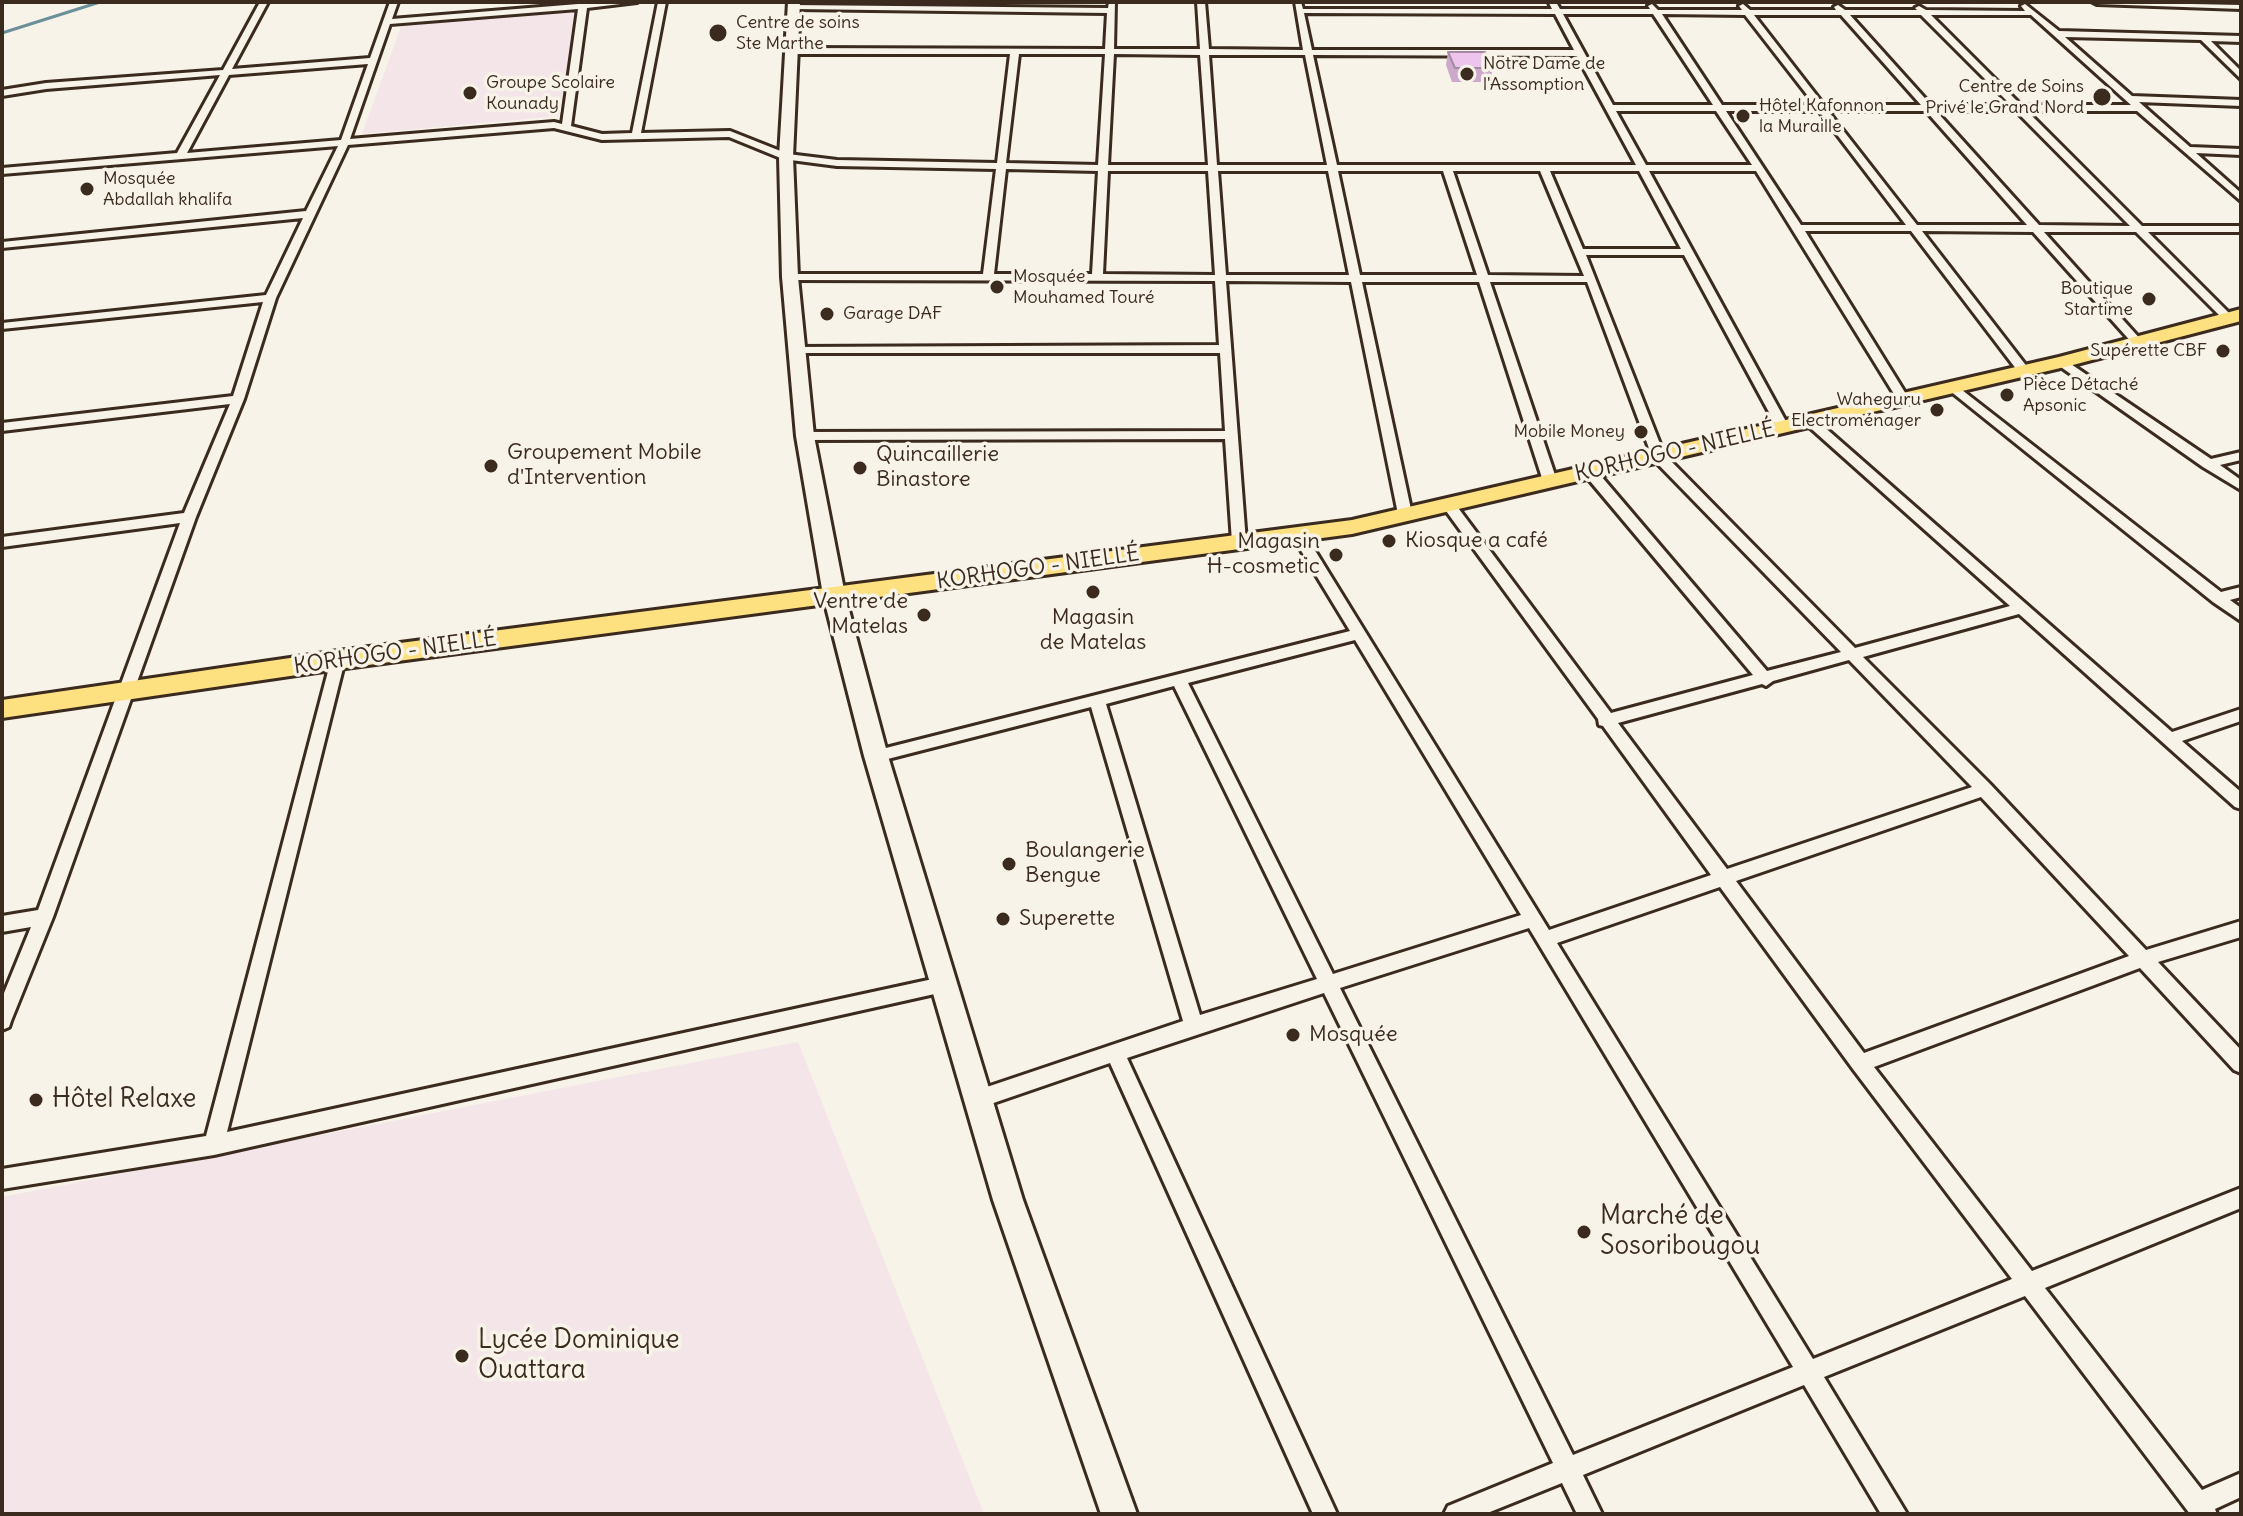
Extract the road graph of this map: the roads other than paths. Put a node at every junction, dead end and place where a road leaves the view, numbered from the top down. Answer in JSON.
{"nodes":[{"id":1,"x":264,"y":2,"type":"edge"},
{"id":2,"x":394,"y":2,"type":"edge"},
{"id":3,"x":633,"y":2,"type":"edge"},
{"id":4,"x":662,"y":2,"type":"edge"},
{"id":5,"x":1201,"y":2,"type":"edge"},
{"id":6,"x":1833,"y":2,"type":"edge"},
{"id":7,"x":1913,"y":2,"type":"edge"},
{"id":8,"x":2021,"y":2,"type":"edge"},
{"id":9,"x":2097,"y":2,"type":"edge"},
{"id":10,"x":2179,"y":3,"type":"edge"},
{"id":11,"x":794,"y":4,"type":"edge"},
{"id":12,"x":583,"y":6,"type":"junction"},
{"id":13,"x":1555,"y":6,"type":"edge"},
{"id":14,"x":1653,"y":6,"type":"edge"},
{"id":15,"x":1111,"y":7,"type":"edge"},
{"id":16,"x":1299,"y":7,"type":"edge"},
{"id":17,"x":1743,"y":7,"type":"edge"},
{"id":18,"x":2241,"y":7,"type":"edge"},
{"id":19,"x":1842,"y":12,"type":"junction"},
{"id":20,"x":1923,"y":12,"type":"junction"},
{"id":21,"x":2033,"y":13,"type":"junction"},
{"id":22,"x":386,"y":22,"type":"junction"},
{"id":23,"x":2058,"y":34,"type":"junction"},
{"id":24,"x":2202,"y":37,"type":"junction"},
{"id":25,"x":2241,"y":39,"type":"edge"},
{"id":26,"x":791,"y":51,"type":"junction"},
{"id":27,"x":1015,"y":51,"type":"junction"},
{"id":28,"x":1109,"y":52,"type":"junction"},
{"id":29,"x":1204,"y":52,"type":"junction"},
{"id":30,"x":1306,"y":52,"type":"junction"},
{"id":31,"x":1581,"y":53,"type":"junction"},
{"id":32,"x":371,"y":61,"type":"junction"},
{"id":33,"x":226,"y":73,"type":"junction"},
{"id":34,"x":2241,"y":76,"type":"edge"},
{"id":35,"x":2,"y":93,"type":"edge"},
{"id":36,"x":2129,"y":99,"type":"junction"},
{"id":37,"x":2241,"y":103,"type":"edge"},
{"id":38,"x":1609,"y":108,"type":"junction"},
{"id":39,"x":1719,"y":108,"type":"junction"},
{"id":40,"x":1821,"y":108,"type":"junction"},
{"id":41,"x":1928,"y":108,"type":"junction"},
{"id":42,"x":2019,"y":108,"type":"junction"},
{"id":43,"x":2139,"y":108,"type":"junction"},
{"id":44,"x":566,"y":127,"type":"junction"},
{"id":45,"x":636,"y":136,"type":"junction"},
{"id":46,"x":345,"y":141,"type":"junction"},
{"id":47,"x":2186,"y":150,"type":"junction"},
{"id":48,"x":2241,"y":152,"type":"edge"},
{"id":49,"x":180,"y":157,"type":"junction"},
{"id":50,"x":786,"y":157,"type":"junction"},
{"id":51,"x":1003,"y":167,"type":"junction"},
{"id":52,"x":1105,"y":168,"type":"junction"},
{"id":53,"x":1212,"y":168,"type":"junction"},
{"id":54,"x":1331,"y":168,"type":"junction"},
{"id":55,"x":1643,"y":168,"type":"junction"},
{"id":56,"x":1757,"y":168,"type":"junction"},
{"id":57,"x":1447,"y":169,"type":"junction"},
{"id":58,"x":1544,"y":169,"type":"junction"},
{"id":59,"x":2,"y":171,"type":"edge"},
{"id":60,"x":2241,"y":198,"type":"edge"},
{"id":61,"x":309,"y":214,"type":"junction"},
{"id":62,"x":1914,"y":227,"type":"junction"},
{"id":63,"x":1798,"y":228,"type":"junction"},
{"id":64,"x":2035,"y":228,"type":"junction"},
{"id":65,"x":2139,"y":228,"type":"junction"},
{"id":66,"x":2241,"y":229,"type":"edge"},
{"id":67,"x":2,"y":245,"type":"edge"},
{"id":68,"x":1579,"y":252,"type":"junction"},
{"id":69,"x":1688,"y":252,"type":"junction"},
{"id":70,"x":988,"y":276,"type":"junction"},
{"id":71,"x":790,"y":277,"type":"junction"},
{"id":72,"x":1097,"y":277,"type":"junction"},
{"id":73,"x":1483,"y":279,"type":"junction"},
{"id":74,"x":1591,"y":279,"type":"junction"},
{"id":75,"x":1220,"y":280,"type":"junction"},
{"id":76,"x":1355,"y":280,"type":"junction"},
{"id":77,"x":270,"y":298,"type":"junction"},
{"id":78,"x":2235,"y":317,"type":"edge"},
{"id":79,"x":2,"y":326,"type":"edge"},
{"id":80,"x":2138,"y":343,"type":"junction"},
{"id":81,"x":1224,"y":349,"type":"junction"},
{"id":82,"x":796,"y":351,"type":"junction"},
{"id":83,"x":2062,"y":362,"type":"junction"},
{"id":84,"x":2024,"y":371,"type":"junction"},
{"id":85,"x":1953,"y":387,"type":"junction"},
{"id":86,"x":238,"y":399,"type":"junction"},
{"id":87,"x":1903,"y":399,"type":"junction"},
{"id":88,"x":1810,"y":421,"type":"junction"},
{"id":89,"x":2,"y":427,"type":"edge"},
{"id":90,"x":1783,"y":427,"type":"junction"},
{"id":91,"x":1231,"y":435,"type":"junction"},
{"id":92,"x":805,"y":436,"type":"junction"},
{"id":93,"x":1658,"y":456,"type":"junction"},
{"id":94,"x":2241,"y":456,"type":"edge"},
{"id":95,"x":2208,"y":464,"type":"junction"},
{"id":96,"x":1590,"y":472,"type":"junction"},
{"id":97,"x":1550,"y":481,"type":"junction"},
{"id":98,"x":2241,"y":486,"type":"edge"},
{"id":99,"x":1448,"y":504,"type":"junction"},
{"id":100,"x":1405,"y":514,"type":"junction"},
{"id":101,"x":189,"y":517,"type":"junction"},
{"id":102,"x":1298,"y":534,"type":"junction"},
{"id":103,"x":2,"y":542,"type":"edge"},
{"id":104,"x":1239,"y":542,"type":"junction"},
{"id":105,"x":2241,"y":592,"type":"edge"},
{"id":106,"x":834,"y":595,"type":"junction"},
{"id":107,"x":2218,"y":598,"type":"junction"},
{"id":108,"x":2023,"y":608,"type":"junction"},
{"id":109,"x":2241,"y":616,"type":"edge"},
{"id":110,"x":1359,"y":634,"type":"junction"},
{"id":111,"x":1853,"y":653,"type":"junction"},
{"id":112,"x":338,"y":660,"type":"junction"},
{"id":113,"x":1179,"y":680,"type":"junction"},
{"id":114,"x":1766,"y":680,"type":"junction"},
{"id":115,"x":127,"y":691,"type":"junction"},
{"id":116,"x":1097,"y":700,"type":"junction"},
{"id":117,"x":2,"y":709,"type":"edge"},
{"id":118,"x":2241,"y":715,"type":"edge"},
{"id":119,"x":1605,"y":721,"type":"junction"},
{"id":120,"x":2170,"y":739,"type":"junction"},
{"id":121,"x":876,"y":756,"type":"junction"},
{"id":122,"x":1984,"y":789,"type":"junction"},
{"id":123,"x":2241,"y":802,"type":"edge"},
{"id":124,"x":1722,"y":879,"type":"junction"},
{"id":125,"x":44,"y":917,"type":"junction"},
{"id":126,"x":1533,"y":919,"type":"junction"},
{"id":127,"x":2,"y":924,"type":"edge"},
{"id":128,"x":2241,"y":929,"type":"edge"},
{"id":129,"x":1545,"y":939,"type":"junction"},
{"id":130,"x":2143,"y":959,"type":"junction"},
{"id":131,"x":1329,"y":984,"type":"junction"},
{"id":132,"x":942,"y":985,"type":"junction"},
{"id":133,"x":2,"y":1021,"type":"edge"},
{"id":134,"x":1194,"y":1026,"type":"junction"},
{"id":135,"x":1115,"y":1053,"type":"junction"},
{"id":136,"x":1860,"y":1063,"type":"junction"},
{"id":137,"x":2241,"y":1064,"type":"edge"},
{"id":138,"x":979,"y":1099,"type":"junction"},
{"id":139,"x":214,"y":1145,"type":"junction"},
{"id":140,"x":2,"y":1179,"type":"edge"},
{"id":141,"x":2241,"y":1198,"type":"edge"},
{"id":142,"x":2030,"y":1284,"type":"junction"},
{"id":143,"x":1807,"y":1370,"type":"junction"},
{"id":144,"x":1567,"y":1467,"type":"junction"},
{"id":145,"x":2241,"y":1485,"type":"edge"},
{"id":146,"x":2201,"y":1509,"type":"edge"},
{"id":147,"x":1119,"y":1514,"type":"edge"},
{"id":148,"x":1325,"y":1514,"type":"edge"},
{"id":149,"x":1456,"y":1514,"type":"edge"},
{"id":150,"x":1590,"y":1514,"type":"edge"},
{"id":151,"x":1895,"y":1514,"type":"edge"}],
"edges":[{"from":1,"to":33,"type":"street"},
{"from":2,"to":22,"type":"street"},
{"from":3,"to":12,"type":"street"},
{"from":4,"to":45,"type":"street"},
{"from":5,"to":29,"type":"street"},
{"from":6,"to":19,"type":"street"},
{"from":7,"to":20,"type":"street"},
{"from":8,"to":21,"type":"street"},
{"from":9,"to":10,"type":"street"},
{"from":10,"to":18,"type":"street"},
{"from":11,"to":15,"type":"street"},
{"from":11,"to":26,"type":"street"},
{"from":12,"to":22,"type":"street"},
{"from":12,"to":44,"type":"street"},
{"from":13,"to":14,"type":"street"},
{"from":13,"to":16,"type":"street"},
{"from":13,"to":31,"type":"street"},
{"from":14,"to":17,"type":"street"},
{"from":14,"to":39,"type":"street"},
{"from":15,"to":28,"type":"street"},
{"from":16,"to":30,"type":"street"},
{"from":17,"to":19,"type":"street"},
{"from":17,"to":40,"type":"street"},
{"from":19,"to":20,"type":"street"},
{"from":19,"to":41,"type":"street"},
{"from":20,"to":21,"type":"street"},
{"from":20,"to":42,"type":"street"},
{"from":21,"to":23,"type":"street"},
{"from":22,"to":32,"type":"street"},
{"from":23,"to":24,"type":"street"},
{"from":23,"to":36,"type":"street"},
{"from":24,"to":25,"type":"street"},
{"from":24,"to":34,"type":"street"},
{"from":26,"to":27,"type":"street"},
{"from":26,"to":50,"type":"street"},
{"from":27,"to":28,"type":"street"},
{"from":27,"to":51,"type":"street"},
{"from":28,"to":29,"type":"street"},
{"from":28,"to":52,"type":"street"},
{"from":29,"to":30,"type":"street"},
{"from":29,"to":53,"type":"street"},
{"from":30,"to":31,"type":"street"},
{"from":30,"to":54,"type":"street"},
{"from":31,"to":38,"type":"street"},
{"from":32,"to":33,"type":"street"},
{"from":32,"to":46,"type":"street"},
{"from":33,"to":35,"type":"street"},
{"from":33,"to":49,"type":"street"},
{"from":36,"to":37,"type":"street"},
{"from":36,"to":43,"type":"street"},
{"from":38,"to":39,"type":"street"},
{"from":38,"to":55,"type":"street"},
{"from":39,"to":40,"type":"street"},
{"from":39,"to":56,"type":"street"},
{"from":40,"to":41,"type":"street"},
{"from":40,"to":62,"type":"street"},
{"from":41,"to":42,"type":"street"},
{"from":41,"to":64,"type":"street"},
{"from":42,"to":43,"type":"street"},
{"from":42,"to":65,"type":"street"},
{"from":43,"to":47,"type":"street"},
{"from":44,"to":45,"type":"street"},
{"from":44,"to":46,"type":"street"},
{"from":45,"to":50,"type":"street"},
{"from":46,"to":49,"type":"street"},
{"from":46,"to":61,"type":"street"},
{"from":47,"to":48,"type":"street"},
{"from":47,"to":60,"type":"street"},
{"from":49,"to":59,"type":"street"},
{"from":50,"to":51,"type":"street"},
{"from":50,"to":71,"type":"street"},
{"from":51,"to":52,"type":"street"},
{"from":51,"to":70,"type":"street"},
{"from":52,"to":53,"type":"street"},
{"from":52,"to":72,"type":"street"},
{"from":53,"to":54,"type":"street"},
{"from":53,"to":75,"type":"street"},
{"from":54,"to":57,"type":"street"},
{"from":54,"to":76,"type":"street"},
{"from":55,"to":56,"type":"street"},
{"from":55,"to":58,"type":"street"},
{"from":55,"to":69,"type":"street"},
{"from":56,"to":63,"type":"street"},
{"from":57,"to":58,"type":"street"},
{"from":57,"to":73,"type":"street"},
{"from":58,"to":68,"type":"street"},
{"from":61,"to":67,"type":"street"},
{"from":61,"to":77,"type":"street"},
{"from":62,"to":63,"type":"street"},
{"from":62,"to":64,"type":"street"},
{"from":62,"to":84,"type":"street"},
{"from":63,"to":87,"type":"street"},
{"from":64,"to":65,"type":"street"},
{"from":64,"to":80,"type":"street"},
{"from":65,"to":66,"type":"street"},
{"from":65,"to":78,"type":"street"},
{"from":68,"to":69,"type":"street"},
{"from":68,"to":74,"type":"street"},
{"from":69,"to":90,"type":"street"},
{"from":70,"to":71,"type":"street"},
{"from":70,"to":72,"type":"street"},
{"from":71,"to":82,"type":"street"},
{"from":72,"to":75,"type":"street"},
{"from":73,"to":74,"type":"street"},
{"from":73,"to":76,"type":"street"},
{"from":73,"to":97,"type":"street"},
{"from":74,"to":93,"type":"street"},
{"from":75,"to":76,"type":"street"},
{"from":75,"to":81,"type":"street"},
{"from":76,"to":100,"type":"street"},
{"from":77,"to":79,"type":"street"},
{"from":77,"to":86,"type":"street"},
{"from":78,"to":80,"type":"main road","name":"KORHOGO - NIELLÉ"},
{"from":80,"to":83,"type":"main road","name":"KORHOGO - NIELLÉ"},
{"from":81,"to":82,"type":"street"},
{"from":81,"to":91,"type":"street"},
{"from":82,"to":92,"type":"street"},
{"from":83,"to":84,"type":"main road","name":"KORHOGO - NIELLÉ"},
{"from":83,"to":95,"type":"street"},
{"from":84,"to":85,"type":"main road","name":"KORHOGO - NIELLÉ"},
{"from":85,"to":87,"type":"main road","name":"KORHOGO - NIELLÉ"},
{"from":85,"to":107,"type":"street"},
{"from":86,"to":89,"type":"street"},
{"from":86,"to":101,"type":"street"},
{"from":87,"to":88,"type":"main road","name":"KORHOGO - NIELLÉ"},
{"from":88,"to":90,"type":"main road","name":"KORHOGO - NIELLÉ"},
{"from":88,"to":108,"type":"street"},
{"from":90,"to":93,"type":"main road","name":"KORHOGO - NIELLÉ"},
{"from":91,"to":92,"type":"street"},
{"from":91,"to":104,"type":"street"},
{"from":92,"to":106,"type":"street"},
{"from":93,"to":96,"type":"main road","name":"KORHOGO - NIELLÉ"},
{"from":93,"to":111,"type":"street"},
{"from":94,"to":95,"type":"street"},
{"from":95,"to":98,"type":"street"},
{"from":96,"to":97,"type":"main road","name":"KORHOGO - NIELLÉ"},
{"from":96,"to":114,"type":"street"},
{"from":97,"to":99,"type":"main road","name":"KORHOGO - NIELLÉ"},
{"from":99,"to":100,"type":"main road","name":"KORHOGO - NIELLÉ"},
{"from":99,"to":119,"type":"street"},
{"from":100,"to":102,"type":"main road","name":"KORHOGO - NIELLÉ"},
{"from":101,"to":103,"type":"street"},
{"from":101,"to":115,"type":"street"},
{"from":102,"to":104,"type":"main road","name":"KORHOGO - NIELLÉ"},
{"from":102,"to":110,"type":"street"},
{"from":104,"to":106,"type":"main road","name":"KORHOGO - NIELLÉ"},
{"from":105,"to":107,"type":"street"},
{"from":106,"to":112,"type":"main road","name":"KORHOGO - NIELLÉ"},
{"from":106,"to":121,"type":"street"},
{"from":107,"to":109,"type":"street"},
{"from":108,"to":111,"type":"street"},
{"from":108,"to":120,"type":"street"},
{"from":110,"to":113,"type":"street"},
{"from":110,"to":126,"type":"street"},
{"from":111,"to":114,"type":"street"},
{"from":111,"to":122,"type":"street"},
{"from":112,"to":115,"type":"main road","name":"KORHOGO - NIELLÉ"},
{"from":112,"to":139,"type":"street"},
{"from":113,"to":116,"type":"street"},
{"from":113,"to":131,"type":"street"},
{"from":114,"to":119,"type":"street"},
{"from":115,"to":117,"type":"main road","name":"KORHOGO - NIELLÉ"},
{"from":115,"to":125,"type":"street"},
{"from":116,"to":121,"type":"street"},
{"from":116,"to":134,"type":"street"},
{"from":118,"to":120,"type":"street"},
{"from":119,"to":124,"type":"street"},
{"from":120,"to":123,"type":"street"},
{"from":121,"to":132,"type":"street"},
{"from":122,"to":124,"type":"street"},
{"from":122,"to":130,"type":"street"},
{"from":124,"to":129,"type":"street"},
{"from":124,"to":136,"type":"street"},
{"from":125,"to":127,"type":"street"},
{"from":125,"to":133,"type":"street"},
{"from":126,"to":129,"type":"street"},
{"from":126,"to":131,"type":"street"},
{"from":128,"to":130,"type":"street"},
{"from":129,"to":143,"type":"street"},
{"from":130,"to":136,"type":"street"},
{"from":130,"to":137,"type":"street"},
{"from":131,"to":134,"type":"street"},
{"from":131,"to":144,"type":"street"},
{"from":132,"to":138,"type":"street"},
{"from":132,"to":139,"type":"street"},
{"from":134,"to":135,"type":"street"},
{"from":135,"to":138,"type":"street"},
{"from":135,"to":148,"type":"street"},
{"from":136,"to":142,"type":"street"},
{"from":138,"to":147,"type":"street"},
{"from":139,"to":140,"type":"street"},
{"from":141,"to":142,"type":"street"},
{"from":142,"to":143,"type":"street"},
{"from":142,"to":146,"type":"street"},
{"from":143,"to":144,"type":"street"},
{"from":143,"to":151,"type":"street"},
{"from":144,"to":149,"type":"street"},
{"from":144,"to":150,"type":"street"},
{"from":145,"to":146,"type":"street"}]}
